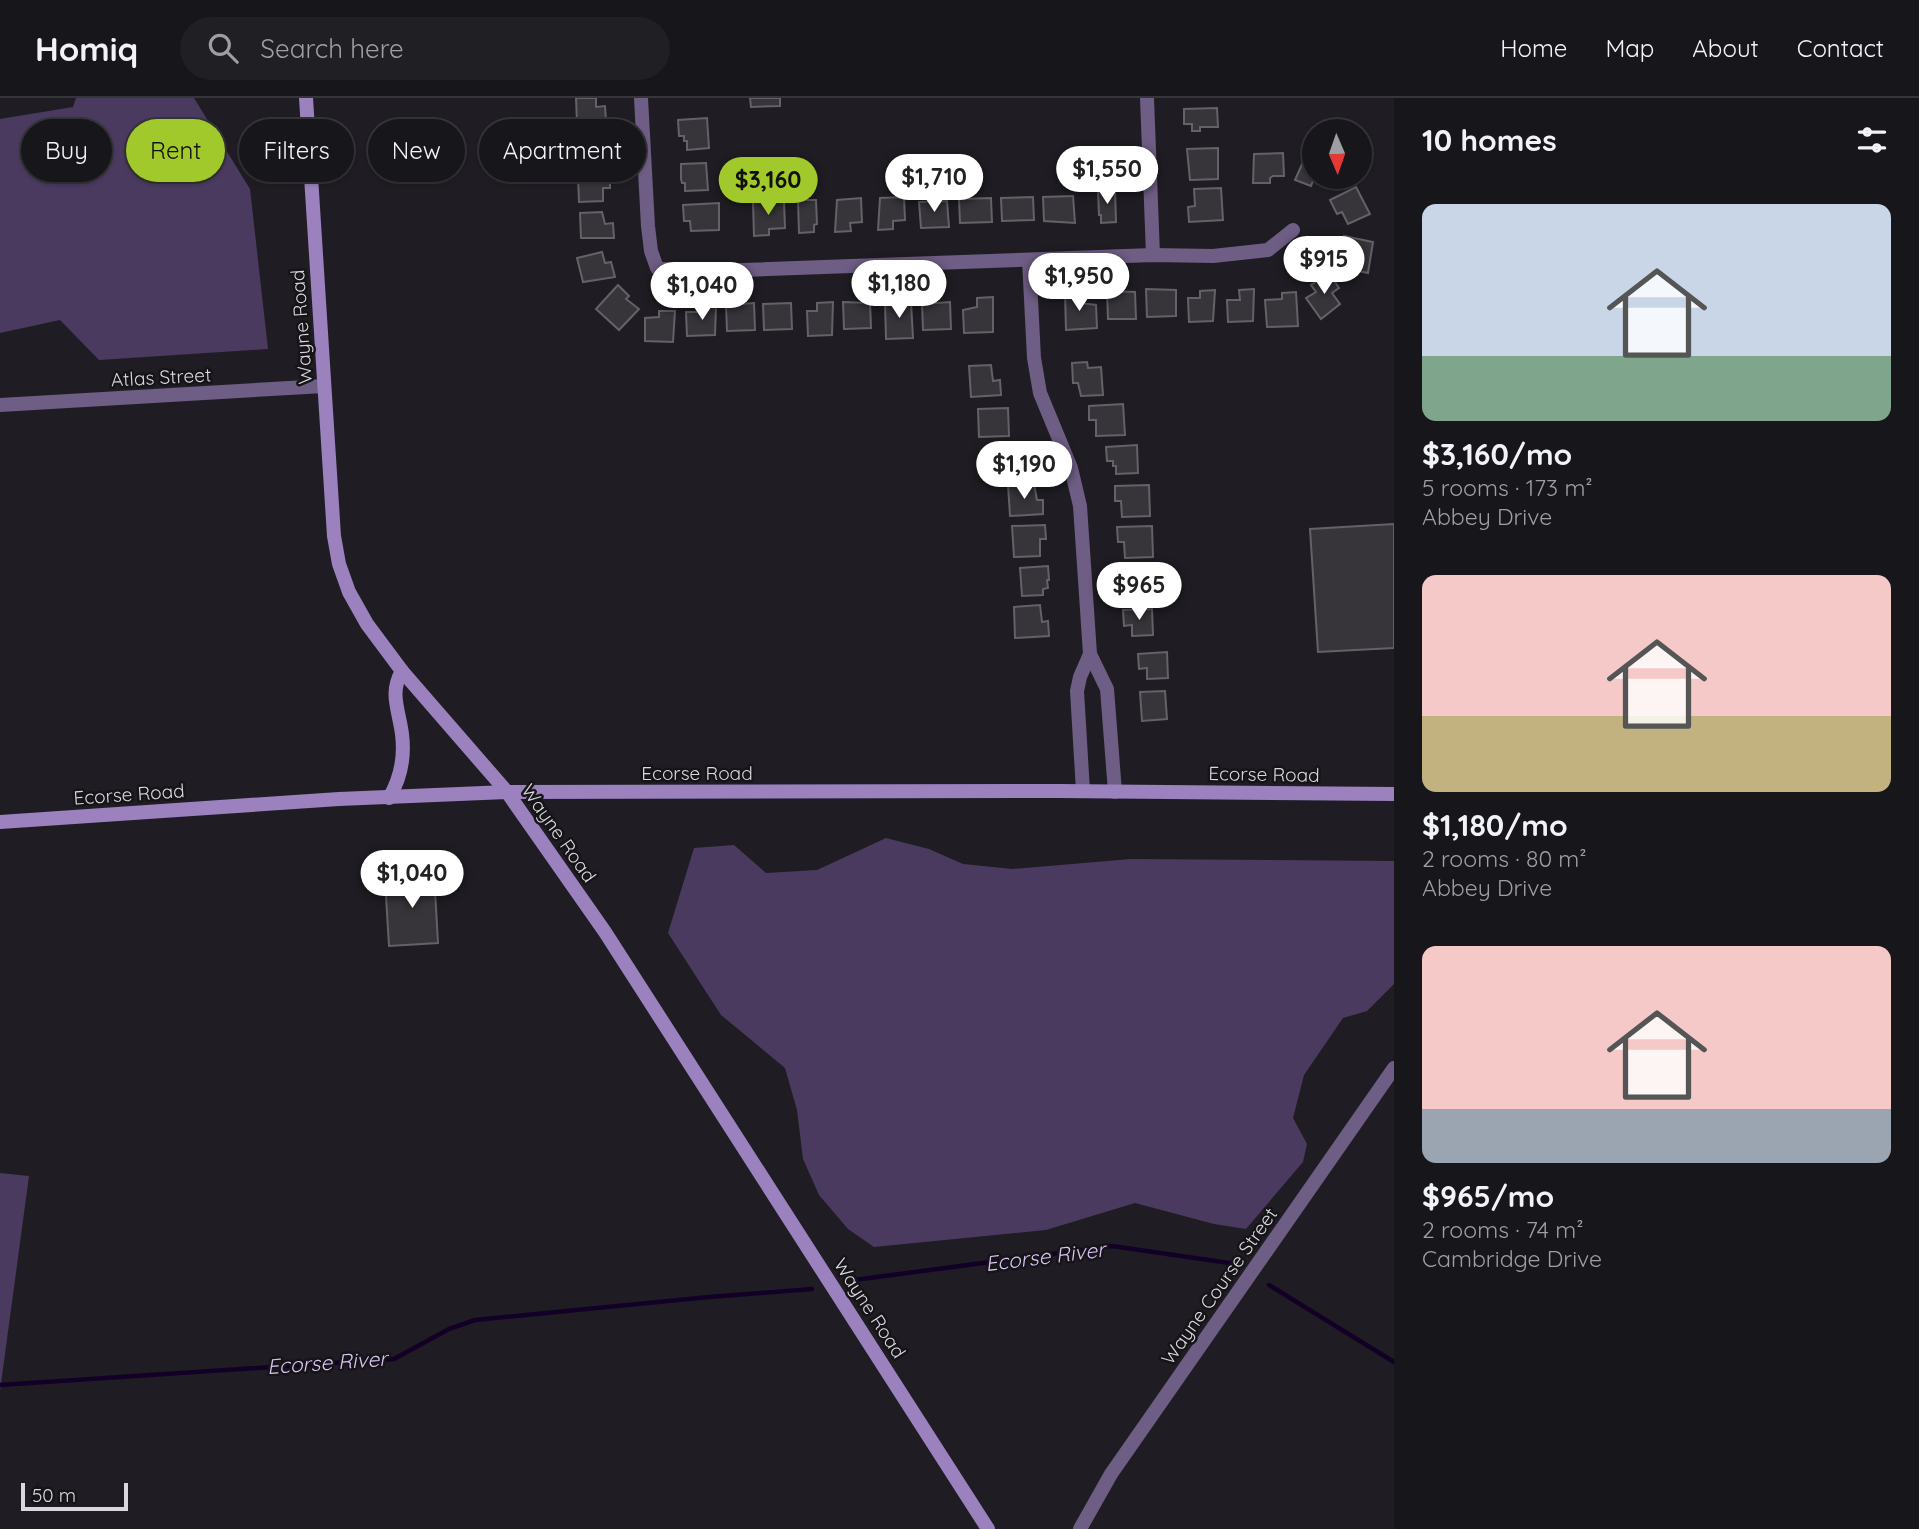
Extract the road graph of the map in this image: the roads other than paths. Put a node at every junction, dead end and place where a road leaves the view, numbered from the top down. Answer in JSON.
{"nodes":[{"id":1,"x":306,"y":98,"type":"edge"},
{"id":2,"x":641,"y":98,"type":"edge"},
{"id":3,"x":1147,"y":98,"type":"edge"},
{"id":4,"x":1293,"y":230,"type":"dead end"},
{"id":5,"x":1153,"y":255,"type":"junction"},
{"id":6,"x":1028,"y":260,"type":"junction"},
{"id":7,"x":324,"y":386,"type":"junction"},
{"id":8,"x":0,"y":405,"type":"edge"},
{"id":9,"x":1090,"y":654,"type":"junction"},
{"id":10,"x":402,"y":671,"type":"junction"},
{"id":11,"x":507,"y":792,"type":"junction"},
{"id":12,"x":1083,"y":792,"type":"junction"},
{"id":13,"x":1115,"y":792,"type":"junction"},
{"id":14,"x":1394,"y":794,"type":"edge"},
{"id":15,"x":389,"y":798,"type":"junction"},
{"id":16,"x":0,"y":822,"type":"edge"},
{"id":17,"x":1394,"y":1068,"type":"edge"},
{"id":18,"x":988,"y":1529,"type":"edge"},
{"id":19,"x":1080,"y":1529,"type":"edge"}],
"edges":[{"from":1,"to":7,"type":"main road","name":"Wayne Road"},
{"from":2,"to":6,"type":"street"},
{"from":3,"to":5,"type":"street"},
{"from":4,"to":5,"type":"street"},
{"from":5,"to":6,"type":"street"},
{"from":6,"to":9,"type":"street"},
{"from":7,"to":8,"type":"street","name":"Atlas Street"},
{"from":7,"to":10,"type":"main road","name":"Wayne Road"},
{"from":9,"to":12,"type":"street"},
{"from":9,"to":13,"type":"street"},
{"from":10,"to":11,"type":"main road","name":"Wayne Road"},
{"from":10,"to":15,"type":"main road"},
{"from":11,"to":12,"type":"main road","name":"Ecorse Road"},
{"from":11,"to":15,"type":"main road","name":"Ecorse Road"},
{"from":11,"to":18,"type":"main road","name":"Wayne Road"},
{"from":12,"to":13,"type":"main road","name":"Ecorse Road"},
{"from":13,"to":14,"type":"main road","name":"Ecorse Road"},
{"from":15,"to":16,"type":"main road","name":"Ecorse Road"},
{"from":17,"to":19,"type":"street","name":"Wayne Course Street"}]}
